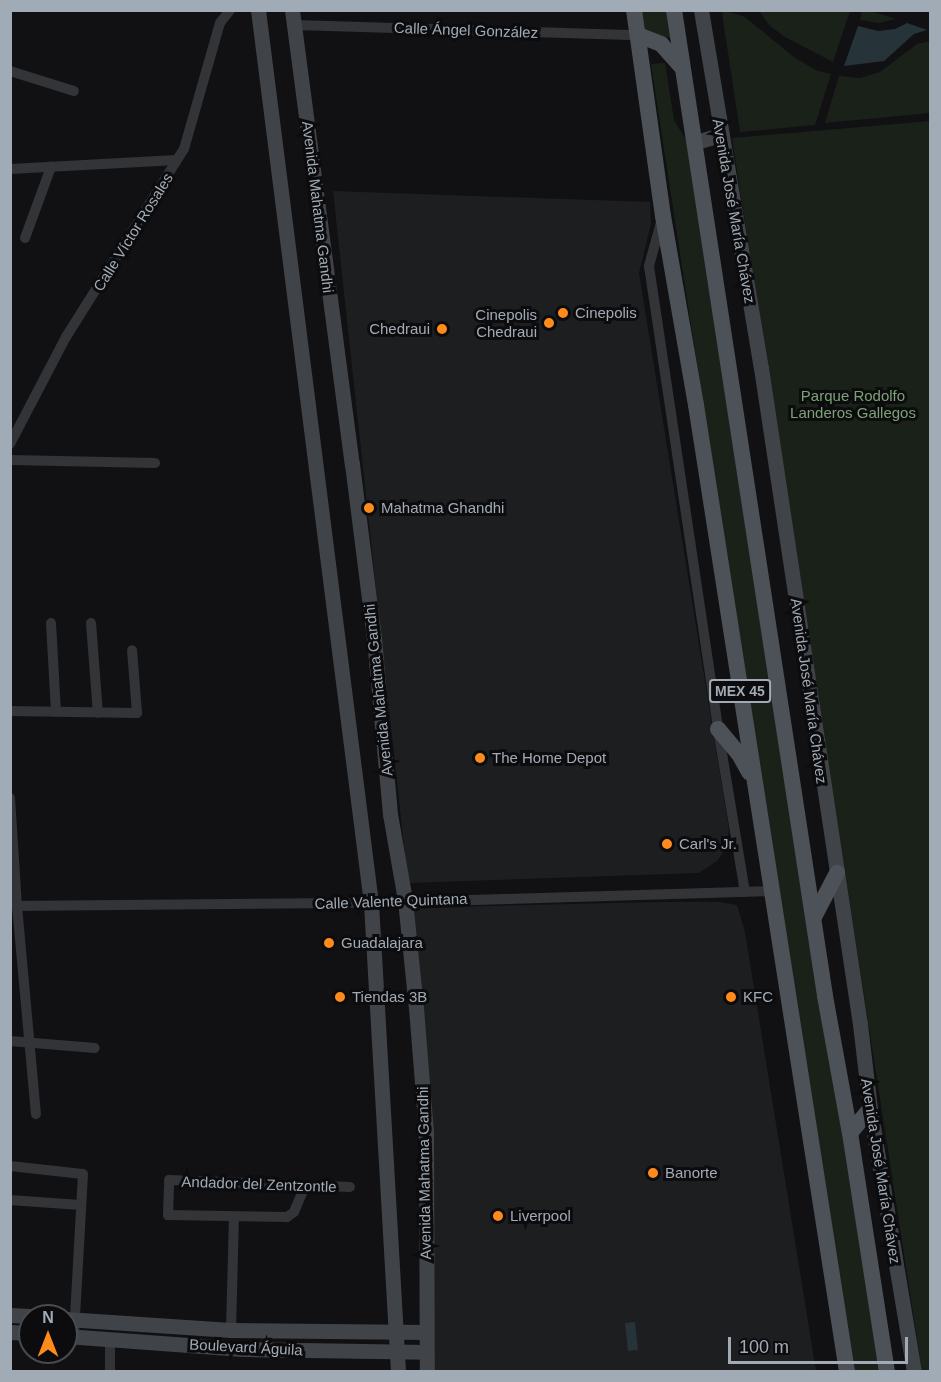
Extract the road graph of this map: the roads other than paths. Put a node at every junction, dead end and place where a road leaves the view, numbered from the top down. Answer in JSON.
{"nodes":[{"id":1,"x":230,"y":10,"type":"edge"},
{"id":2,"x":258,"y":10,"type":"edge"},
{"id":3,"x":634,"y":10,"type":"edge"},
{"id":4,"x":674,"y":10,"type":"edge"},
{"id":5,"x":701,"y":10,"type":"edge"},
{"id":6,"x":293,"y":18,"type":"edge"},
{"id":7,"x":638,"y":35,"type":"junction"},
{"id":8,"x":10,"y":71,"type":"edge"},
{"id":9,"x":685,"y":78,"type":"junction"},
{"id":10,"x":711,"y":81,"type":"junction"},
{"id":11,"x":74,"y":92,"type":"dead end"},
{"id":12,"x":721,"y":135,"type":"junction"},
{"id":13,"x":696,"y":142,"type":"junction"},
{"id":14,"x":177,"y":160,"type":"junction"},
{"id":15,"x":51,"y":167,"type":"junction"},
{"id":16,"x":10,"y":169,"type":"edge"},
{"id":17,"x":663,"y":216,"type":"junction"},
{"id":18,"x":25,"y":238,"type":"dead end"},
{"id":19,"x":10,"y":444,"type":"edge"},
{"id":20,"x":10,"y":460,"type":"edge"},
{"id":21,"x":155,"y":463,"type":"dead end"},
{"id":22,"x":51,"y":623,"type":"dead end"},
{"id":23,"x":91,"y":623,"type":"dead end"},
{"id":24,"x":132,"y":650,"type":"dead end"},
{"id":25,"x":10,"y":711,"type":"edge"},
{"id":26,"x":56,"y":712,"type":"junction"},
{"id":27,"x":98,"y":713,"type":"junction"},
{"id":28,"x":718,"y":729,"type":"junction"},
{"id":29,"x":755,"y":788,"type":"junction"},
{"id":30,"x":10,"y":798,"type":"edge"},
{"id":31,"x":837,"y":873,"type":"junction"},
{"id":32,"x":771,"y":891,"type":"junction"},
{"id":33,"x":745,"y":892,"type":"junction"},
{"id":34,"x":405,"y":900,"type":"junction"},
{"id":35,"x":371,"y":903,"type":"junction"},
{"id":36,"x":14,"y":906,"type":"edge"},
{"id":37,"x":814,"y":916,"type":"junction"},
{"id":38,"x":10,"y":1041,"type":"edge"},
{"id":39,"x":31,"y":1043,"type":"junction"},
{"id":40,"x":95,"y":1048,"type":"dead end"},
{"id":41,"x":870,"y":1109,"type":"junction"},
{"id":42,"x":36,"y":1114,"type":"dead end"},
{"id":43,"x":850,"y":1133,"type":"junction"},
{"id":44,"x":10,"y":1166,"type":"edge"},
{"id":45,"x":305,"y":1186,"type":"junction"},
{"id":46,"x":350,"y":1187,"type":"dead end"},
{"id":47,"x":10,"y":1200,"type":"edge"},
{"id":48,"x":80,"y":1204,"type":"junction"},
{"id":49,"x":234,"y":1217,"type":"junction"},
{"id":50,"x":71,"y":1304,"type":"edge"},
{"id":51,"x":78,"y":1319,"type":"edge"},
{"id":52,"x":231,"y":1329,"type":"junction"},
{"id":53,"x":426,"y":1332,"type":"junction"},
{"id":54,"x":396,"y":1333,"type":"junction"},
{"id":55,"x":78,"y":1337,"type":"edge"},
{"id":56,"x":110,"y":1339,"type":"junction"},
{"id":57,"x":396,"y":1351,"type":"junction"},
{"id":58,"x":426,"y":1352,"type":"junction"},
{"id":59,"x":110,"y":1371,"type":"edge"},
{"id":60,"x":398,"y":1371,"type":"edge"},
{"id":61,"x":427,"y":1371,"type":"edge"},
{"id":62,"x":847,"y":1371,"type":"edge"},
{"id":63,"x":887,"y":1371,"type":"edge"},
{"id":64,"x":914,"y":1371,"type":"edge"}],
"edges":[{"from":1,"to":14,"type":"street","name":"Calle Víctor Rosales"},
{"from":2,"to":35,"type":"main road"},
{"from":3,"to":7,"type":"main road","number":"MEX 45"},
{"from":4,"to":9,"type":"main road","name":"Avenida José María Chávez","number":"MEX 45"},
{"from":5,"to":10,"type":"main road","name":"Avenida José María Chávez"},
{"from":6,"to":7,"type":"street","name":"Calle Ángel González"},
{"from":6,"to":34,"type":"main road","name":"Avenida Mahatma Gandhi"},
{"from":7,"to":9,"type":"main road"},
{"from":7,"to":17,"type":"main road","number":"MEX 45"},
{"from":8,"to":11,"type":"street"},
{"from":9,"to":10,"type":"main road"},
{"from":9,"to":13,"type":"main road","name":"Avenida José María Chávez","number":"MEX 45"},
{"from":10,"to":12,"type":"main road","name":"Avenida José María Chávez"},
{"from":12,"to":13,"type":"main road"},
{"from":12,"to":31,"type":"main road","name":"Avenida José María Chávez"},
{"from":13,"to":37,"type":"main road","name":"Avenida José María Chávez","number":"MEX 45"},
{"from":14,"to":15,"type":"street"},
{"from":14,"to":19,"type":"street","name":"Calle Víctor Rosales"},
{"from":15,"to":16,"type":"street"},
{"from":15,"to":18,"type":"street"},
{"from":17,"to":28,"type":"street"},
{"from":17,"to":29,"type":"main road","number":"MEX 45"},
{"from":20,"to":21,"type":"street"},
{"from":22,"to":26,"type":"street"},
{"from":23,"to":27,"type":"street"},
{"from":24,"to":27,"type":"street"},
{"from":25,"to":26,"type":"street"},
{"from":26,"to":27,"type":"street"},
{"from":28,"to":29,"type":"main road"},
{"from":28,"to":33,"type":"street"},
{"from":29,"to":32,"type":"main road","number":"MEX 45"},
{"from":30,"to":36,"type":"street"},
{"from":31,"to":37,"type":"main road"},
{"from":31,"to":41,"type":"main road","name":"Avenida José María Chávez"},
{"from":32,"to":33,"type":"street","name":"Calle Valente Quintana"},
{"from":32,"to":62,"type":"main road","number":"MEX 45"},
{"from":33,"to":34,"type":"street","name":"Calle Valente Quintana"},
{"from":34,"to":35,"type":"street","name":"Calle Valente Quintana"},
{"from":34,"to":53,"type":"main road","name":"Avenida Mahatma Gandhi"},
{"from":35,"to":36,"type":"street","name":"Calle Valente Quintana"},
{"from":35,"to":54,"type":"main road"},
{"from":36,"to":39,"type":"street"},
{"from":37,"to":43,"type":"main road","name":"Avenida José María Chávez","number":"MEX 45"},
{"from":38,"to":39,"type":"street"},
{"from":39,"to":40,"type":"street"},
{"from":39,"to":42,"type":"street"},
{"from":41,"to":43,"type":"main road"},
{"from":41,"to":64,"type":"main road","name":"Avenida José María Chávez"},
{"from":43,"to":63,"type":"main road","name":"Avenida José María Chávez","number":"MEX 45"},
{"from":44,"to":48,"type":"street"},
{"from":45,"to":46,"type":"street","name":"Andador del Zentzontle"},
{"from":45,"to":49,"type":"street"},
{"from":45,"to":49,"type":"street","name":"Andador del Zentzontle"},
{"from":47,"to":48,"type":"street"},
{"from":48,"to":50,"type":"street"},
{"from":49,"to":52,"type":"street"},
{"from":51,"to":52,"type":"main road","name":"Boulevard Águila"},
{"from":52,"to":54,"type":"main road","name":"Boulevard Águila"},
{"from":53,"to":54,"type":"main road","name":"Boulevard Águila"},
{"from":53,"to":58,"type":"main road","name":"Avenida Mahatma Gandhi"},
{"from":54,"to":57,"type":"main road"},
{"from":55,"to":56,"type":"main road","name":"Boulevard Águila"},
{"from":56,"to":57,"type":"main road","name":"Boulevard Águila"},
{"from":56,"to":59,"type":"street"},
{"from":57,"to":58,"type":"main road","name":"Boulevard Águila"},
{"from":57,"to":60,"type":"main road"},
{"from":58,"to":61,"type":"main road","name":"Avenida Mahatma Gandhi"}]}
